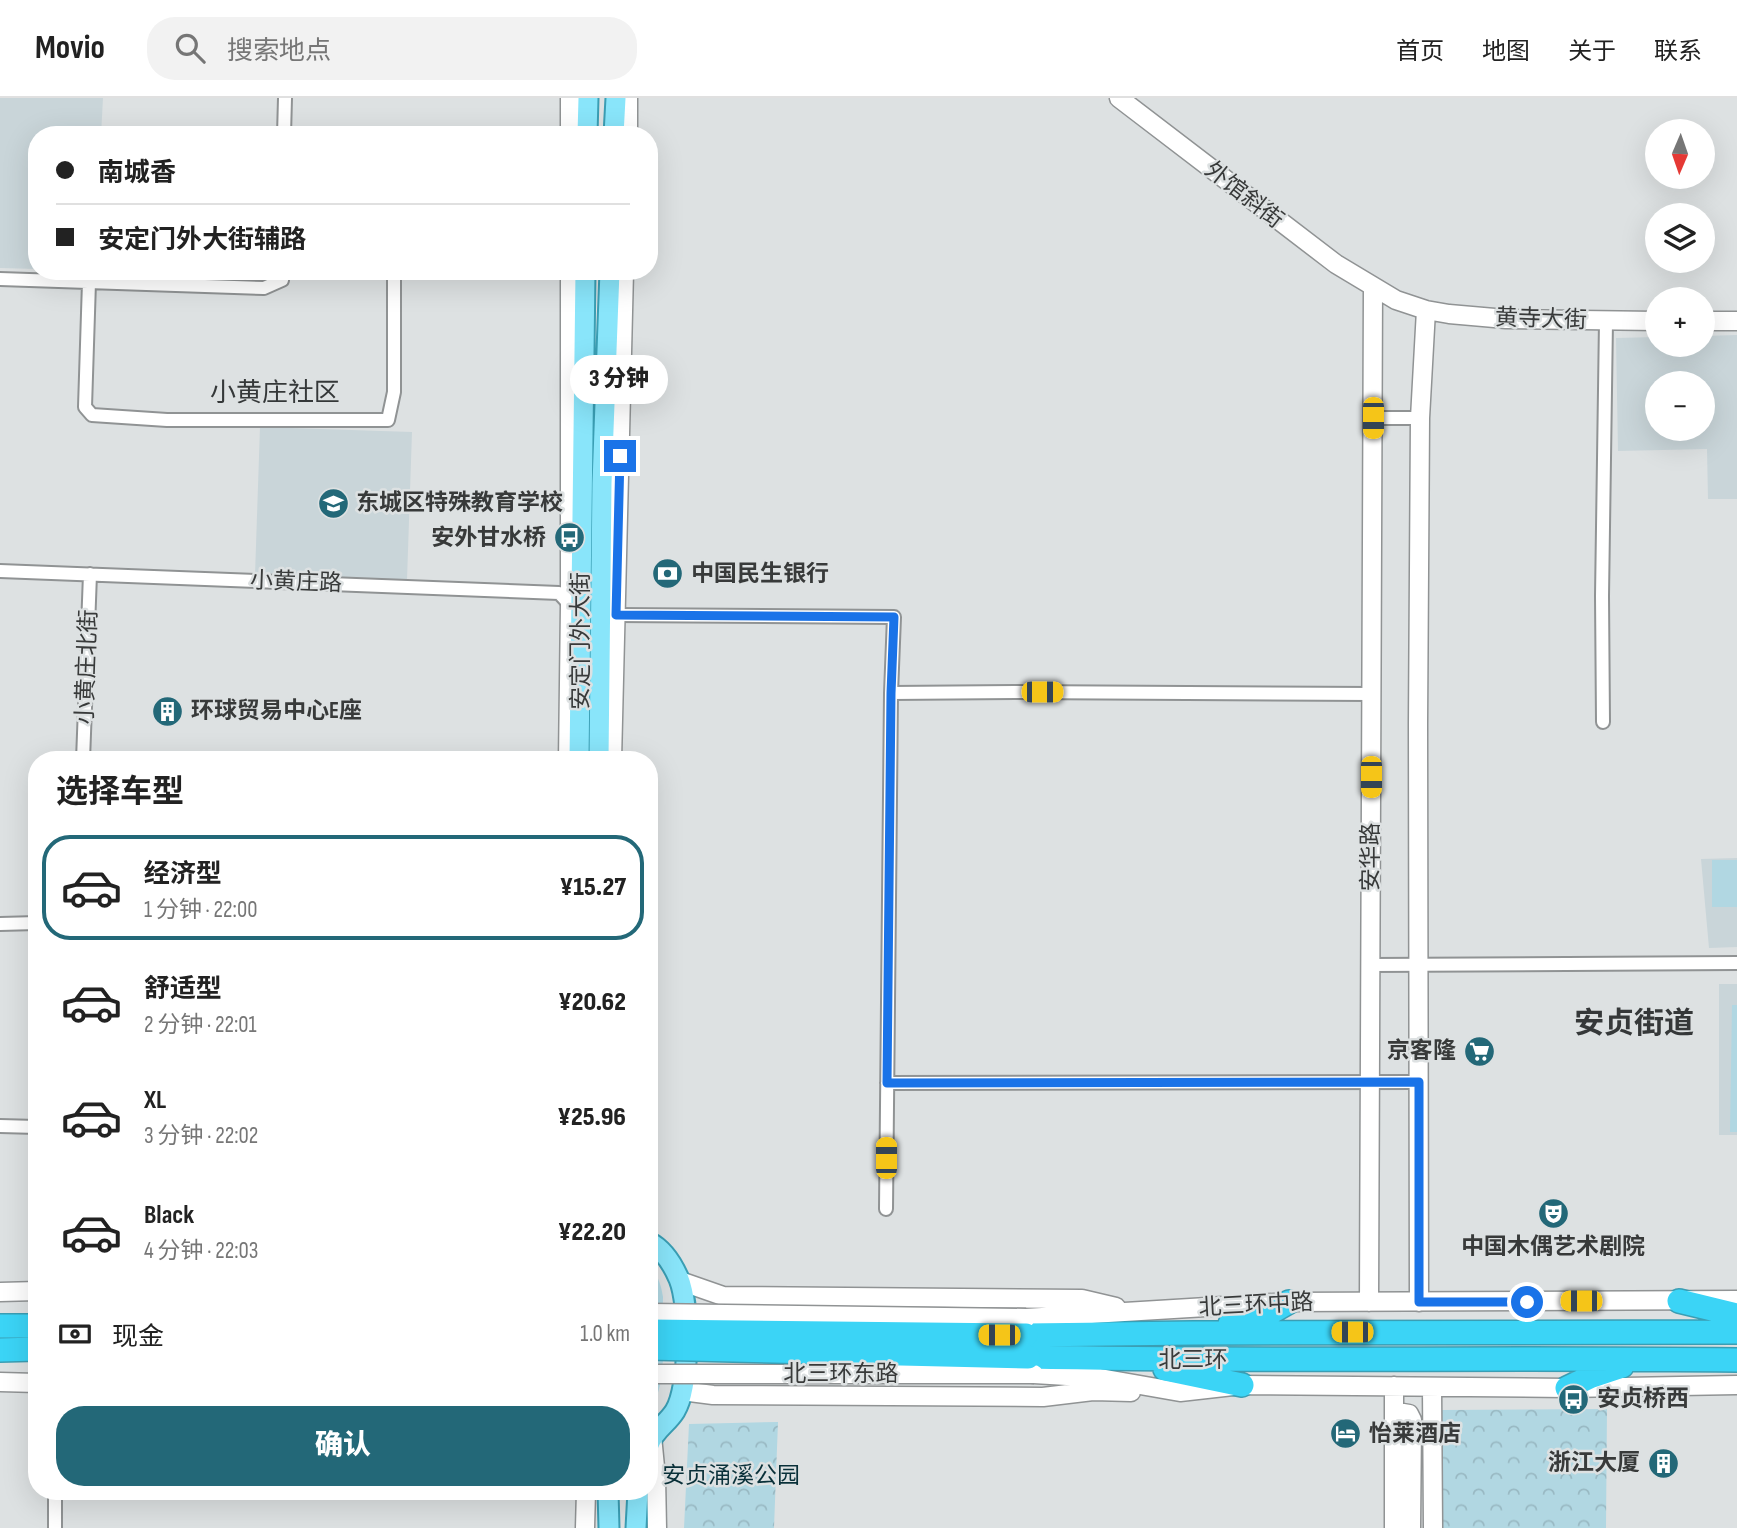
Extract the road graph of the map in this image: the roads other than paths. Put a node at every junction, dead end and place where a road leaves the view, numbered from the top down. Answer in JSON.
{"nodes":[{"id":1,"x":285,"y":98,"type":"edge"},
{"id":2,"x":570,"y":98,"type":"edge"},
{"id":3,"x":588,"y":98,"type":"edge"},
{"id":4,"x":616,"y":98,"type":"edge"},
{"id":5,"x":628,"y":98,"type":"edge"},
{"id":6,"x":1119,"y":98,"type":"edge"},
{"id":7,"x":284,"y":126,"type":"edge"},
{"id":8,"x":570,"y":126,"type":"edge"},
{"id":9,"x":587,"y":126,"type":"edge"},
{"id":10,"x":614,"y":126,"type":"edge"},
{"id":11,"x":628,"y":126,"type":"edge"},
{"id":12,"x":0,"y":279,"type":"edge"},
{"id":13,"x":28,"y":280,"type":"edge"},
{"id":14,"x":30,"y":280,"type":"edge"},
{"id":15,"x":280,"y":280,"type":"edge"},
{"id":16,"x":394,"y":280,"type":"edge"},
{"id":17,"x":571,"y":280,"type":"edge"},
{"id":18,"x":585,"y":280,"type":"edge"},
{"id":19,"x":610,"y":280,"type":"edge"},
{"id":20,"x":623,"y":280,"type":"edge"},
{"id":21,"x":89,"y":282,"type":"junction"},
{"id":22,"x":1373,"y":287,"type":"junction"},
{"id":23,"x":1426,"y":310,"type":"junction"},
{"id":24,"x":1606,"y":321,"type":"junction"},
{"id":25,"x":1645,"y":321,"type":"edge"},
{"id":26,"x":1715,"y":321,"type":"edge"},
{"id":27,"x":1737,"y":321,"type":"edge"},
{"id":28,"x":1373,"y":418,"type":"junction"},
{"id":29,"x":1420,"y":418,"type":"junction"},
{"id":30,"x":0,"y":571,"type":"edge"},
{"id":31,"x":90,"y":574,"type":"junction"},
{"id":32,"x":592,"y":613,"type":"junction"},
{"id":33,"x":891,"y":693,"type":"junction"},
{"id":34,"x":1372,"y":694,"type":"junction"},
{"id":35,"x":1603,"y":722,"type":"dead end"},
{"id":36,"x":83,"y":751,"type":"edge"},
{"id":37,"x":569,"y":751,"type":"edge"},
{"id":38,"x":580,"y":751,"type":"edge"},
{"id":39,"x":599,"y":751,"type":"edge"},
{"id":40,"x":611,"y":751,"type":"edge"},
{"id":41,"x":28,"y":923,"type":"edge"},
{"id":42,"x":0,"y":924,"type":"edge"},
{"id":43,"x":1737,"y":962,"type":"edge"},
{"id":44,"x":1371,"y":965,"type":"junction"},
{"id":45,"x":1419,"y":965,"type":"junction"},
{"id":46,"x":1370,"y":1082,"type":"junction"},
{"id":47,"x":1419,"y":1082,"type":"junction"},
{"id":48,"x":887,"y":1083,"type":"junction"},
{"id":49,"x":0,"y":1126,"type":"edge"},
{"id":50,"x":28,"y":1127,"type":"edge"},
{"id":51,"x":886,"y":1209,"type":"dead end"},
{"id":52,"x":658,"y":1248,"type":"edge"},
{"id":53,"x":680,"y":1281,"type":"junction"},
{"id":54,"x":28,"y":1291,"type":"edge"},
{"id":55,"x":0,"y":1292,"type":"edge"},
{"id":56,"x":1737,"y":1300,"type":"edge"},
{"id":57,"x":1679,"y":1301,"type":"junction"},
{"id":58,"x":1289,"y":1302,"type":"junction"},
{"id":59,"x":1369,"y":1302,"type":"junction"},
{"id":60,"x":1419,"y":1302,"type":"junction"},
{"id":61,"x":1133,"y":1312,"type":"junction"},
{"id":62,"x":658,"y":1313,"type":"edge"},
{"id":63,"x":1737,"y":1315,"type":"edge"},
{"id":64,"x":0,"y":1326,"type":"edge"},
{"id":65,"x":28,"y":1326,"type":"edge"},
{"id":66,"x":658,"y":1331,"type":"edge"},
{"id":67,"x":1737,"y":1332,"type":"edge"},
{"id":68,"x":1193,"y":1333,"type":"junction"},
{"id":69,"x":1028,"y":1346,"type":"junction"},
{"id":70,"x":658,"y":1348,"type":"edge"},
{"id":71,"x":28,"y":1349,"type":"edge"},
{"id":72,"x":0,"y":1350,"type":"edge"},
{"id":73,"x":1143,"y":1359,"type":"junction"},
{"id":74,"x":1637,"y":1359,"type":"junction"},
{"id":75,"x":1737,"y":1360,"type":"edge"},
{"id":76,"x":658,"y":1373,"type":"edge"},
{"id":77,"x":0,"y":1382,"type":"edge"},
{"id":78,"x":28,"y":1383,"type":"edge"},
{"id":79,"x":1242,"y":1385,"type":"junction"},
{"id":80,"x":1737,"y":1385,"type":"edge"},
{"id":81,"x":1389,"y":1387,"type":"junction"},
{"id":82,"x":1432,"y":1387,"type":"junction"},
{"id":83,"x":1567,"y":1388,"type":"junction"},
{"id":84,"x":682,"y":1391,"type":"junction"},
{"id":85,"x":1180,"y":1392,"type":"junction"},
{"id":86,"x":1395,"y":1419,"type":"junction"},
{"id":87,"x":658,"y":1432,"type":"edge"},
{"id":88,"x":1413,"y":1435,"type":"junction"},
{"id":89,"x":1432,"y":1480,"type":"junction"},
{"id":90,"x":55,"y":1500,"type":"edge"},
{"id":91,"x":586,"y":1500,"type":"edge"},
{"id":92,"x":608,"y":1500,"type":"edge"},
{"id":93,"x":638,"y":1500,"type":"edge"},
{"id":94,"x":656,"y":1500,"type":"edge"},
{"id":95,"x":55,"y":1528,"type":"edge"},
{"id":96,"x":585,"y":1528,"type":"edge"},
{"id":97,"x":609,"y":1528,"type":"edge"},
{"id":98,"x":636,"y":1528,"type":"edge"},
{"id":99,"x":657,"y":1528,"type":"edge"},
{"id":100,"x":1383,"y":1528,"type":"edge"},
{"id":101,"x":1394,"y":1528,"type":"edge"},
{"id":102,"x":1411,"y":1528,"type":"edge"},
{"id":103,"x":1433,"y":1528,"type":"edge"}],
"edges":[{"from":1,"to":7,"type":"street"},
{"from":2,"to":8,"type":"street"},
{"from":3,"to":9,"type":"main road"},
{"from":4,"to":10,"type":"main road"},
{"from":5,"to":11,"type":"street"},
{"from":6,"to":22,"type":"street","name":"外馆斜街"},
{"from":12,"to":13,"type":"street"},
{"from":14,"to":21,"type":"street"},
{"from":15,"to":21,"type":"street"},
{"from":16,"to":21,"type":"street"},
{"from":17,"to":32,"type":"street"},
{"from":18,"to":32,"type":"main road","name":"安定门外大街"},
{"from":19,"to":32,"type":"main road","name":"安定门外大街"},
{"from":20,"to":32,"type":"street"},
{"from":22,"to":23,"type":"street","name":"外馆斜街"},
{"from":22,"to":28,"type":"street","name":"安华路"},
{"from":23,"to":24,"type":"street","name":"黄寺大街"},
{"from":23,"to":29,"type":"street","name":"安华路"},
{"from":24,"to":25,"type":"street","name":"黄寺大街"},
{"from":24,"to":35,"type":"street"},
{"from":26,"to":27,"type":"street"},
{"from":28,"to":29,"type":"street"},
{"from":28,"to":34,"type":"street","name":"安华路"},
{"from":29,"to":45,"type":"street","name":"安华路"},
{"from":30,"to":31,"type":"street","name":"小黄庄路"},
{"from":31,"to":32,"type":"street","name":"小黄庄路"},
{"from":31,"to":36,"type":"street","name":"小黄庄北街"},
{"from":32,"to":33,"type":"street"},
{"from":32,"to":37,"type":"street"},
{"from":32,"to":38,"type":"main road","name":"安定门外大街"},
{"from":32,"to":39,"type":"main road","name":"安定门外大街"},
{"from":32,"to":40,"type":"street"},
{"from":33,"to":34,"type":"street"},
{"from":33,"to":48,"type":"street"},
{"from":34,"to":44,"type":"street","name":"安华路"},
{"from":41,"to":42,"type":"street"},
{"from":43,"to":45,"type":"street"},
{"from":44,"to":45,"type":"street"},
{"from":44,"to":46,"type":"street","name":"安华路"},
{"from":45,"to":47,"type":"street","name":"安华路"},
{"from":46,"to":47,"type":"street"},
{"from":46,"to":48,"type":"street"},
{"from":46,"to":59,"type":"street","name":"安华路"},
{"from":47,"to":60,"type":"street","name":"安华路"},
{"from":48,"to":51,"type":"street"},
{"from":49,"to":50,"type":"street"},
{"from":52,"to":53,"type":"main road"},
{"from":53,"to":61,"type":"street"},
{"from":53,"to":84,"type":"main road"},
{"from":54,"to":55,"type":"street"},
{"from":56,"to":57,"type":"street","name":"北三环中路"},
{"from":57,"to":60,"type":"street","name":"北三环中路"},
{"from":57,"to":63,"type":"highway"},
{"from":58,"to":59,"type":"street","name":"北三环中路"},
{"from":58,"to":61,"type":"street","name":"北三环中路"},
{"from":58,"to":68,"type":"highway"},
{"from":59,"to":60,"type":"street","name":"北三环中路"},
{"from":61,"to":69,"type":"street","name":"北三环中路"},
{"from":62,"to":69,"type":"street","bridge":true},
{"from":64,"to":65,"type":"highway"},
{"from":66,"to":69,"type":"highway","name":"北三环","bridge":true},
{"from":67,"to":68,"type":"highway","name":"北三环"},
{"from":68,"to":69,"type":"highway","name":"北三环"},
{"from":69,"to":70,"type":"highway","name":"北三环","bridge":true},
{"from":69,"to":73,"type":"highway","name":"北三环"},
{"from":69,"to":76,"type":"street","name":"北三环东路","bridge":true},
{"from":69,"to":85,"type":"street"},
{"from":71,"to":72,"type":"highway"},
{"from":73,"to":74,"type":"highway","name":"北三环"},
{"from":73,"to":79,"type":"highway"},
{"from":74,"to":75,"type":"highway","name":"北三环"},
{"from":74,"to":83,"type":"highway"},
{"from":77,"to":78,"type":"street"},
{"from":79,"to":81,"type":"street"},
{"from":79,"to":85,"type":"street"},
{"from":80,"to":83,"type":"street"},
{"from":81,"to":82,"type":"street"},
{"from":81,"to":86,"type":"street"},
{"from":81,"to":100,"type":"street"},
{"from":82,"to":83,"type":"street"},
{"from":82,"to":89,"type":"street"},
{"from":84,"to":85,"type":"street"},
{"from":84,"to":87,"type":"main road"},
{"from":86,"to":88,"type":"street"},
{"from":86,"to":101,"type":"street"},
{"from":88,"to":89,"type":"street"},
{"from":88,"to":102,"type":"street"},
{"from":89,"to":103,"type":"street"},
{"from":90,"to":95,"type":"street"},
{"from":91,"to":96,"type":"street"},
{"from":92,"to":97,"type":"main road"},
{"from":93,"to":98,"type":"main road"},
{"from":94,"to":99,"type":"street"}]}
